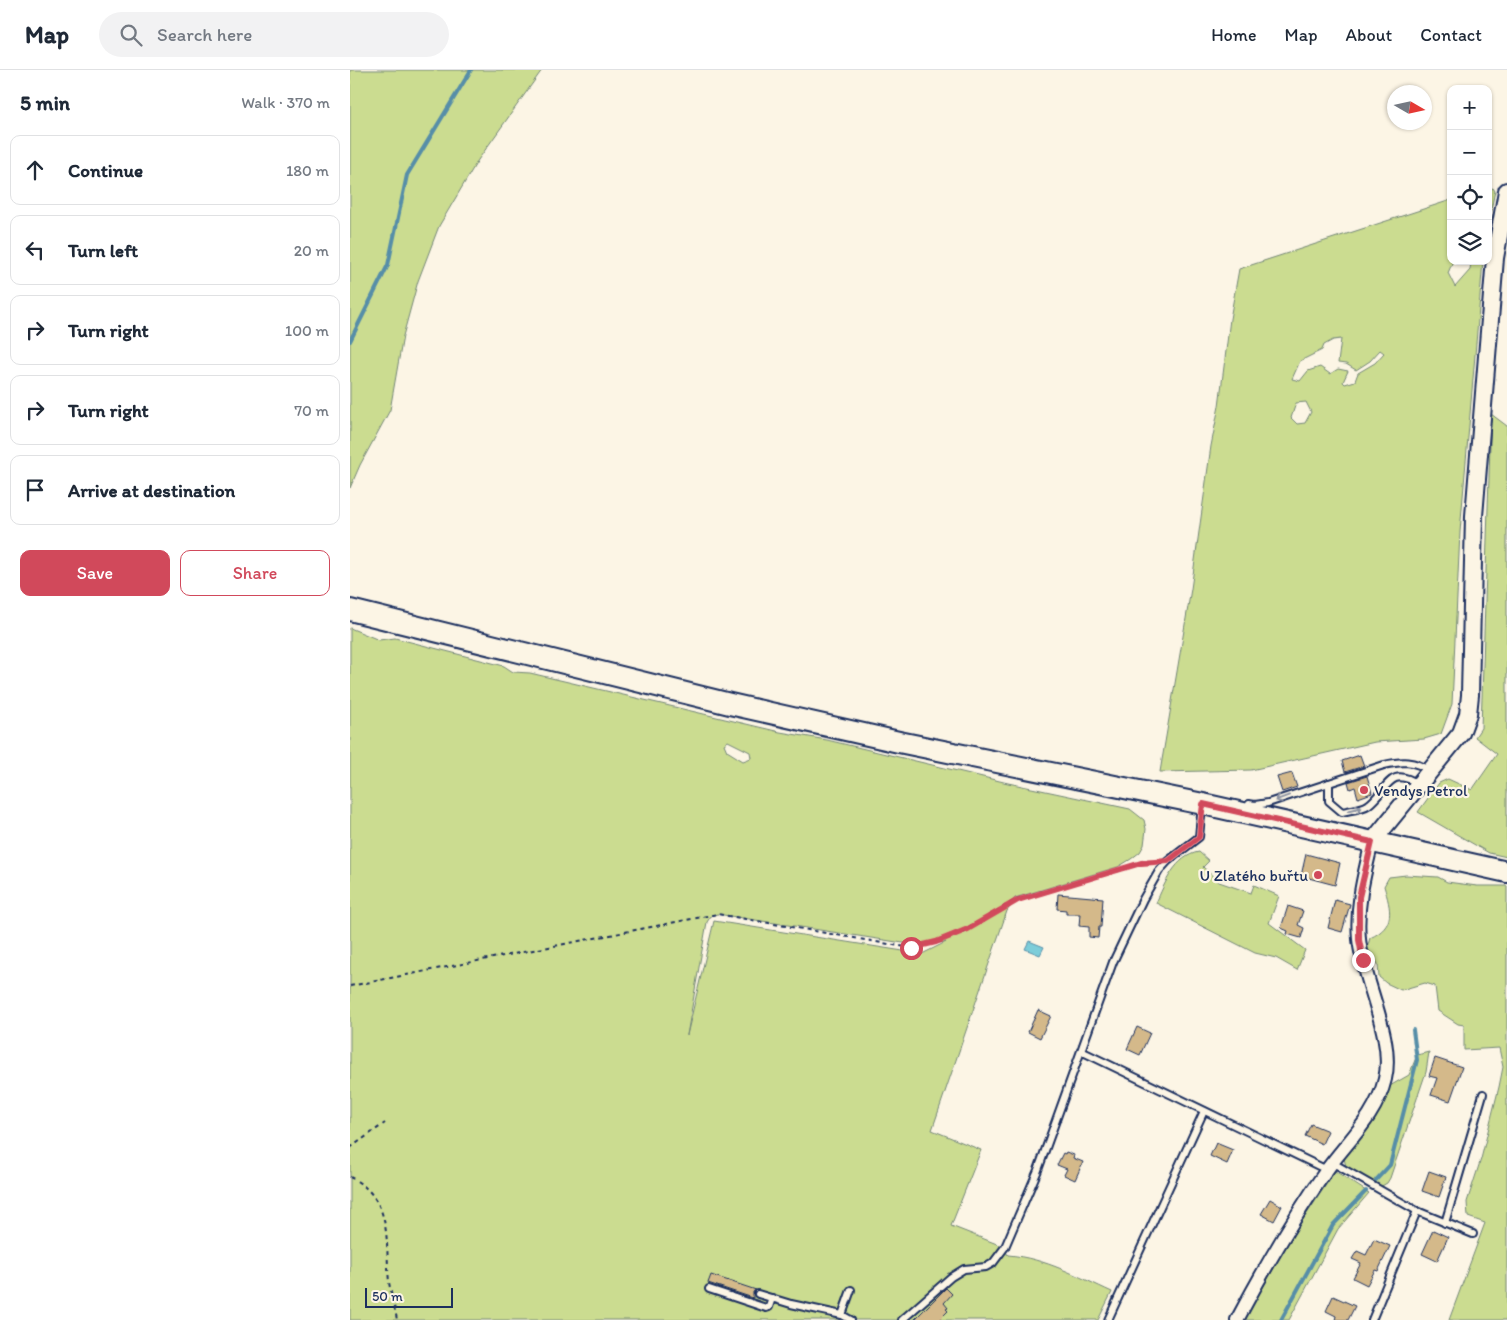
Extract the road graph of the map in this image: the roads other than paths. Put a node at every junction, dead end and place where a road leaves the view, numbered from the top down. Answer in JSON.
{"nodes":[{"id":1,"x":1507,"y":191,"type":"edge"},
{"id":2,"x":350,"y":610,"type":"edge"},
{"id":3,"x":1430,"y":771,"type":"junction"},
{"id":4,"x":1329,"y":783,"type":"junction"},
{"id":5,"x":1419,"y":784,"type":"junction"},
{"id":6,"x":1209,"y":801,"type":"junction"},
{"id":7,"x":1241,"y":803,"type":"dead end"},
{"id":8,"x":1372,"y":842,"type":"junction"},
{"id":9,"x":1507,"y":872,"type":"edge"},
{"id":10,"x":1080,"y":1051,"type":"junction"},
{"id":11,"x":1483,"y":1094,"type":"dead end"},
{"id":12,"x":1204,"y":1111,"type":"junction"},
{"id":13,"x":1330,"y":1166,"type":"junction"},
{"id":14,"x":1417,"y":1211,"type":"junction"},
{"id":15,"x":1445,"y":1223,"type":"junction"},
{"id":16,"x":1473,"y":1234,"type":"dead end"},
{"id":17,"x":708,"y":1289,"type":"dead end"},
{"id":18,"x":851,"y":1290,"type":"dead end"},
{"id":19,"x":758,"y":1294,"type":"dead end"},
{"id":20,"x":772,"y":1298,"type":"junction"},
{"id":21,"x":842,"y":1315,"type":"junction"},
{"id":22,"x":851,"y":1320,"type":"edge"},
{"id":23,"x":902,"y":1320,"type":"edge"},
{"id":24,"x":1108,"y":1320,"type":"edge"},
{"id":25,"x":1237,"y":1320,"type":"edge"},
{"id":26,"x":1372,"y":1320,"type":"edge"}],
"edges":[{"from":1,"to":3,"type":"street"},
{"from":2,"to":6,"type":"main road"},
{"from":3,"to":4,"type":"lane"},
{"from":3,"to":5,"type":"street"},
{"from":4,"to":5,"type":"lane","one_way":true},
{"from":4,"to":7,"type":"lane","one_way":true},
{"from":5,"to":8,"type":"street"},
{"from":6,"to":8,"type":"main road"},
{"from":6,"to":10,"type":"lane"},
{"from":8,"to":9,"type":"main road"},
{"from":8,"to":13,"type":"street"},
{"from":10,"to":12,"type":"lane"},
{"from":10,"to":23,"type":"lane"},
{"from":11,"to":15,"type":"lane"},
{"from":12,"to":13,"type":"lane"},
{"from":12,"to":24,"type":"lane"},
{"from":13,"to":14,"type":"lane"},
{"from":13,"to":25,"type":"street"},
{"from":14,"to":15,"type":"lane"},
{"from":14,"to":26,"type":"lane"},
{"from":15,"to":16,"type":"lane"},
{"from":17,"to":20,"type":"lane"},
{"from":18,"to":21,"type":"lane"},
{"from":19,"to":20,"type":"lane"},
{"from":20,"to":21,"type":"lane"},
{"from":21,"to":22,"type":"lane"}]}
